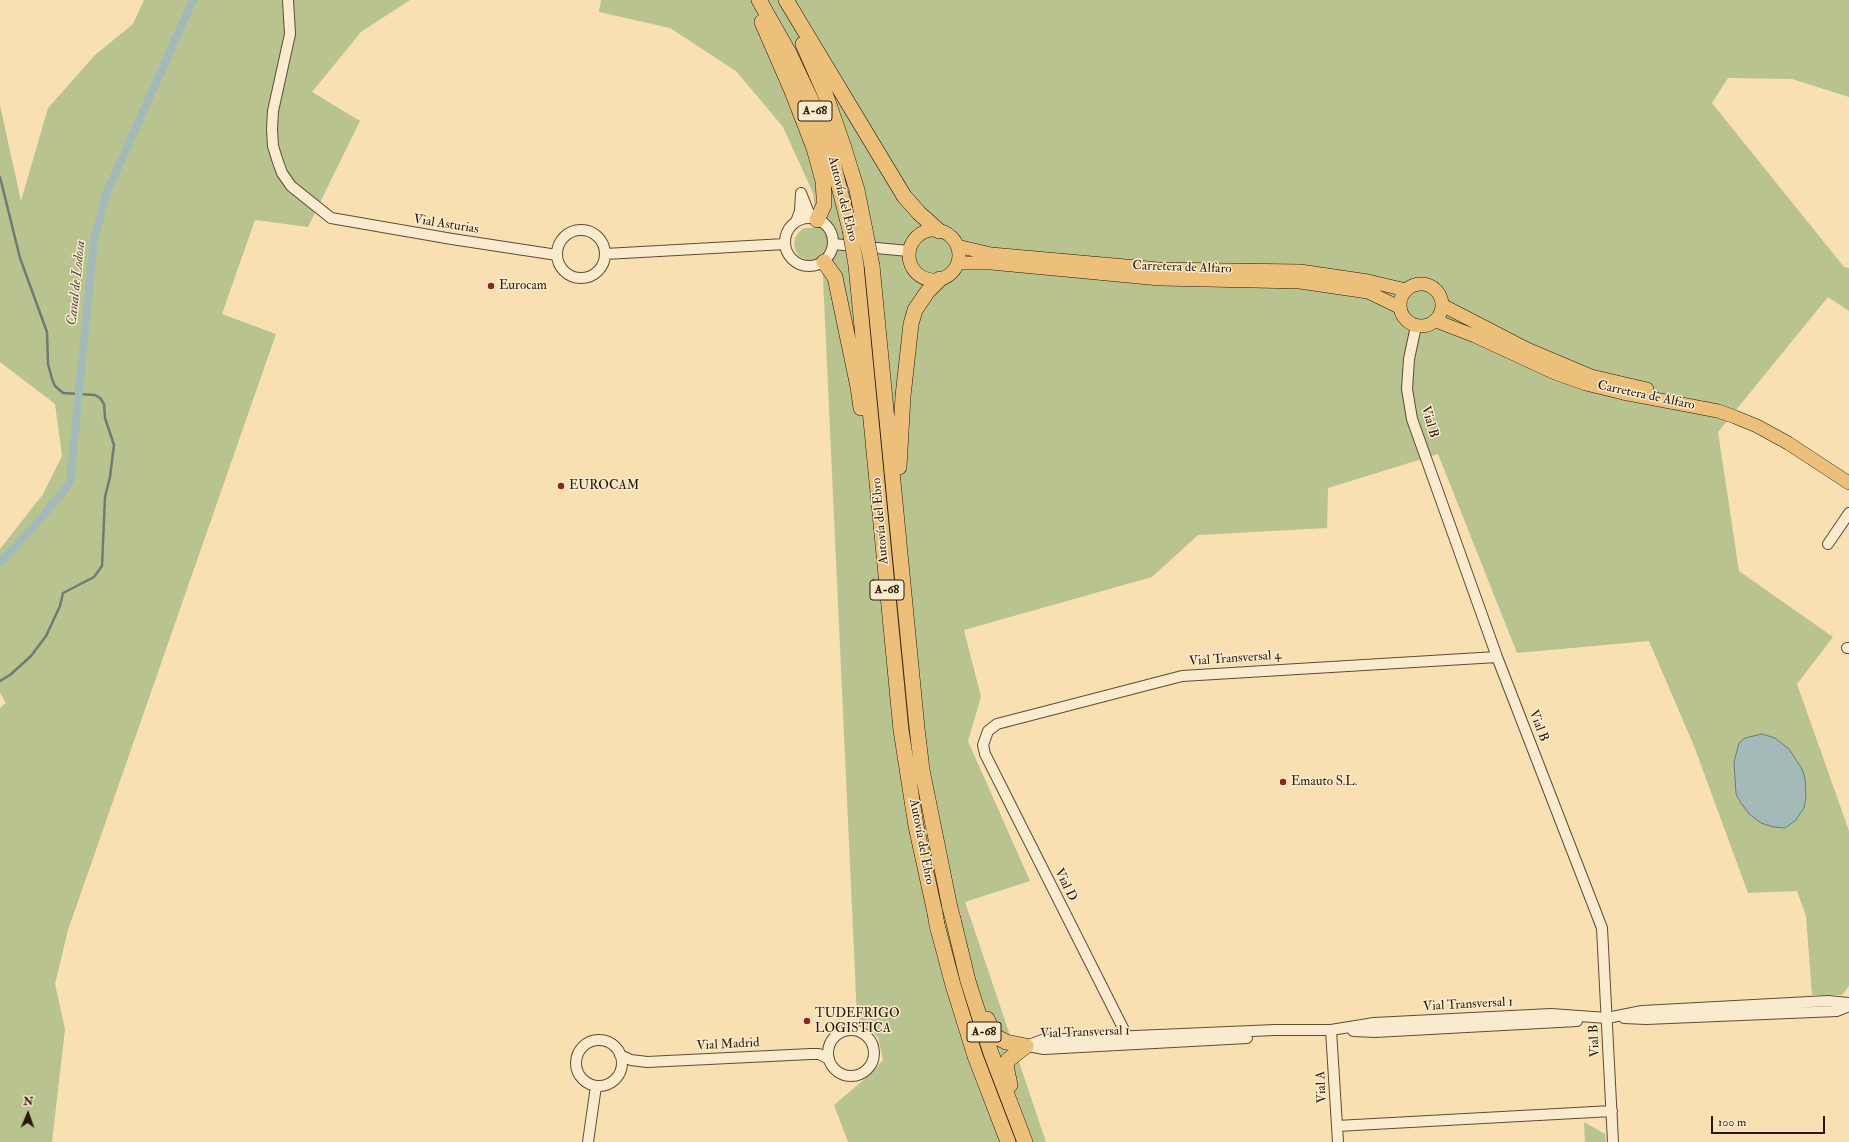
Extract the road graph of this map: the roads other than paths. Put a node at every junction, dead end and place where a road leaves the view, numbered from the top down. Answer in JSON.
{"nodes":[{"id":1,"x":288,"y":0,"type":"edge"},
{"id":2,"x":750,"y":0,"type":"edge"},
{"id":3,"x":759,"y":0,"type":"edge"},
{"id":4,"x":778,"y":0,"type":"edge"},
{"id":5,"x":786,"y":0,"type":"edge"},
{"id":6,"x":814,"y":219,"type":"junction"},
{"id":7,"x":796,"y":222,"type":"junction"},
{"id":8,"x":939,"y":231,"type":"junction"},
{"id":9,"x":785,"y":244,"type":"junction"},
{"id":10,"x":833,"y":244,"type":"junction"},
{"id":11,"x":957,"y":246,"type":"junction"},
{"id":12,"x":909,"y":251,"type":"junction"},
{"id":13,"x":605,"y":254,"type":"junction"},
{"id":14,"x":557,"y":255,"type":"junction"},
{"id":15,"x":824,"y":262,"type":"junction"},
{"id":16,"x":958,"y":263,"type":"junction"},
{"id":17,"x":940,"y":279,"type":"junction"},
{"id":18,"x":1406,"y":290,"type":"junction"},
{"id":19,"x":1442,"y":305,"type":"junction"},
{"id":20,"x":1399,"y":307,"type":"junction"},
{"id":21,"x":1436,"y":321,"type":"junction"},
{"id":22,"x":1416,"y":326,"type":"junction"},
{"id":23,"x":1849,"y":479,"type":"edge"},
{"id":24,"x":1849,"y":483,"type":"edge"},
{"id":25,"x":1849,"y":513,"type":"edge"},
{"id":26,"x":898,"y":541,"type":"junction"},
{"id":27,"x":1828,"y":544,"type":"dead end"},
{"id":28,"x":883,"y":550,"type":"junction"},
{"id":29,"x":1497,"y":657,"type":"junction"},
{"id":30,"x":985,"y":736,"type":"joint"},
{"id":31,"x":952,"y":914,"type":"junction"},
{"id":32,"x":1849,"y":1003,"type":"edge"},
{"id":33,"x":1849,"y":1006,"type":"edge"},
{"id":34,"x":1607,"y":1018,"type":"junction"},
{"id":35,"x":1332,"y":1030,"type":"junction"},
{"id":36,"x":1128,"y":1040,"type":"junction"},
{"id":37,"x":829,"y":1044,"type":"junction"},
{"id":38,"x":1026,"y":1046,"type":"junction"},
{"id":39,"x":811,"y":1054,"type":"junction"},
{"id":40,"x":620,"y":1055,"type":"junction"},
{"id":41,"x":829,"y":1059,"type":"junction"},
{"id":42,"x":647,"y":1062,"type":"junction"},
{"id":43,"x":619,"y":1074,"type":"junction"},
{"id":44,"x":596,"y":1086,"type":"junction"},
{"id":45,"x":1612,"y":1111,"type":"junction"},
{"id":46,"x":1337,"y":1126,"type":"junction"},
{"id":47,"x":588,"y":1142,"type":"edge"},
{"id":48,"x":1008,"y":1142,"type":"edge"},
{"id":49,"x":1025,"y":1142,"type":"edge"},
{"id":50,"x":1031,"y":1142,"type":"edge"},
{"id":51,"x":1338,"y":1142,"type":"edge"},
{"id":52,"x":1613,"y":1142,"type":"edge"}],
"edges":[{"from":1,"to":14,"type":"street","name":"Vial Asturias"},
{"from":2,"to":6,"type":"highway"},
{"from":3,"to":28,"type":"highway","name":"Autovía del Ebro","number":"A-68","bridge":true},
{"from":4,"to":26,"type":"highway","name":"Autovía del Ebro","number":"A-68","bridge":true},
{"from":5,"to":8,"type":"highway"},
{"from":6,"to":7,"type":"street"},
{"from":6,"to":7,"type":"street"},
{"from":6,"to":10,"type":"street"},
{"from":7,"to":9,"type":"street"},
{"from":8,"to":11,"type":"main road"},
{"from":8,"to":12,"type":"main road"},
{"from":9,"to":13,"type":"street"},
{"from":9,"to":15,"type":"street"},
{"from":10,"to":12,"type":"street"},
{"from":10,"to":15,"type":"street"},
{"from":11,"to":16,"type":"main road"},
{"from":11,"to":18,"type":"main road","name":"Carretera de Alfaro"},
{"from":12,"to":17,"type":"main road"},
{"from":13,"to":14,"type":"street"},
{"from":13,"to":14,"type":"street"},
{"from":15,"to":28,"type":"highway"},
{"from":16,"to":17,"type":"main road"},
{"from":16,"to":20,"type":"main road","name":"Carretera de Alfaro"},
{"from":17,"to":26,"type":"highway"},
{"from":18,"to":19,"type":"main road"},
{"from":18,"to":20,"type":"main road"},
{"from":19,"to":21,"type":"main road"},
{"from":19,"to":23,"type":"main road","name":"Carretera de Alfaro"},
{"from":20,"to":22,"type":"main road"},
{"from":21,"to":22,"type":"main road"},
{"from":21,"to":24,"type":"main road","name":"Carretera de Alfaro"},
{"from":22,"to":29,"type":"street","name":"Vial B"},
{"from":25,"to":27,"type":"street"},
{"from":26,"to":31,"type":"highway","name":"Autovía del Ebro","number":"A-68"},
{"from":28,"to":48,"type":"highway","name":"Autovía del Ebro","number":"A-68"},
{"from":29,"to":30,"type":"street","name":"Vial Transversal 4"},
{"from":29,"to":34,"type":"street","name":"Vial B"},
{"from":30,"to":36,"type":"street","name":"Vial D"},
{"from":31,"to":38,"type":"highway"},
{"from":31,"to":49,"type":"highway","name":"Autovía del Ebro","number":"A-68"},
{"from":32,"to":34,"type":"street","name":"Vial Transversal 1"},
{"from":33,"to":34,"type":"street","name":"Vial Transversal 1"},
{"from":34,"to":35,"type":"street","name":"Vial Transversal 1"},
{"from":34,"to":45,"type":"street","name":"Vial B"},
{"from":35,"to":36,"type":"street","name":"Vial Transversal 1"},
{"from":35,"to":46,"type":"street","name":"Vial A"},
{"from":36,"to":38,"type":"street","name":"Vial Transversal 1"},
{"from":37,"to":39,"type":"street","name":"Vial Madrid"},
{"from":37,"to":41,"type":"street"},
{"from":37,"to":41,"type":"street"},
{"from":38,"to":50,"type":"highway"},
{"from":39,"to":41,"type":"street","name":"Vial Madrid"},
{"from":39,"to":42,"type":"street","name":"Vial Madrid"},
{"from":40,"to":42,"type":"street","name":"Vial Madrid"},
{"from":40,"to":43,"type":"street"},
{"from":40,"to":44,"type":"street"},
{"from":42,"to":43,"type":"street","name":"Vial Madrid"},
{"from":43,"to":44,"type":"street"},
{"from":44,"to":47,"type":"street"},
{"from":45,"to":46,"type":"street"},
{"from":45,"to":52,"type":"street","name":"Vial B"},
{"from":46,"to":51,"type":"street","name":"Vial A"}]}
